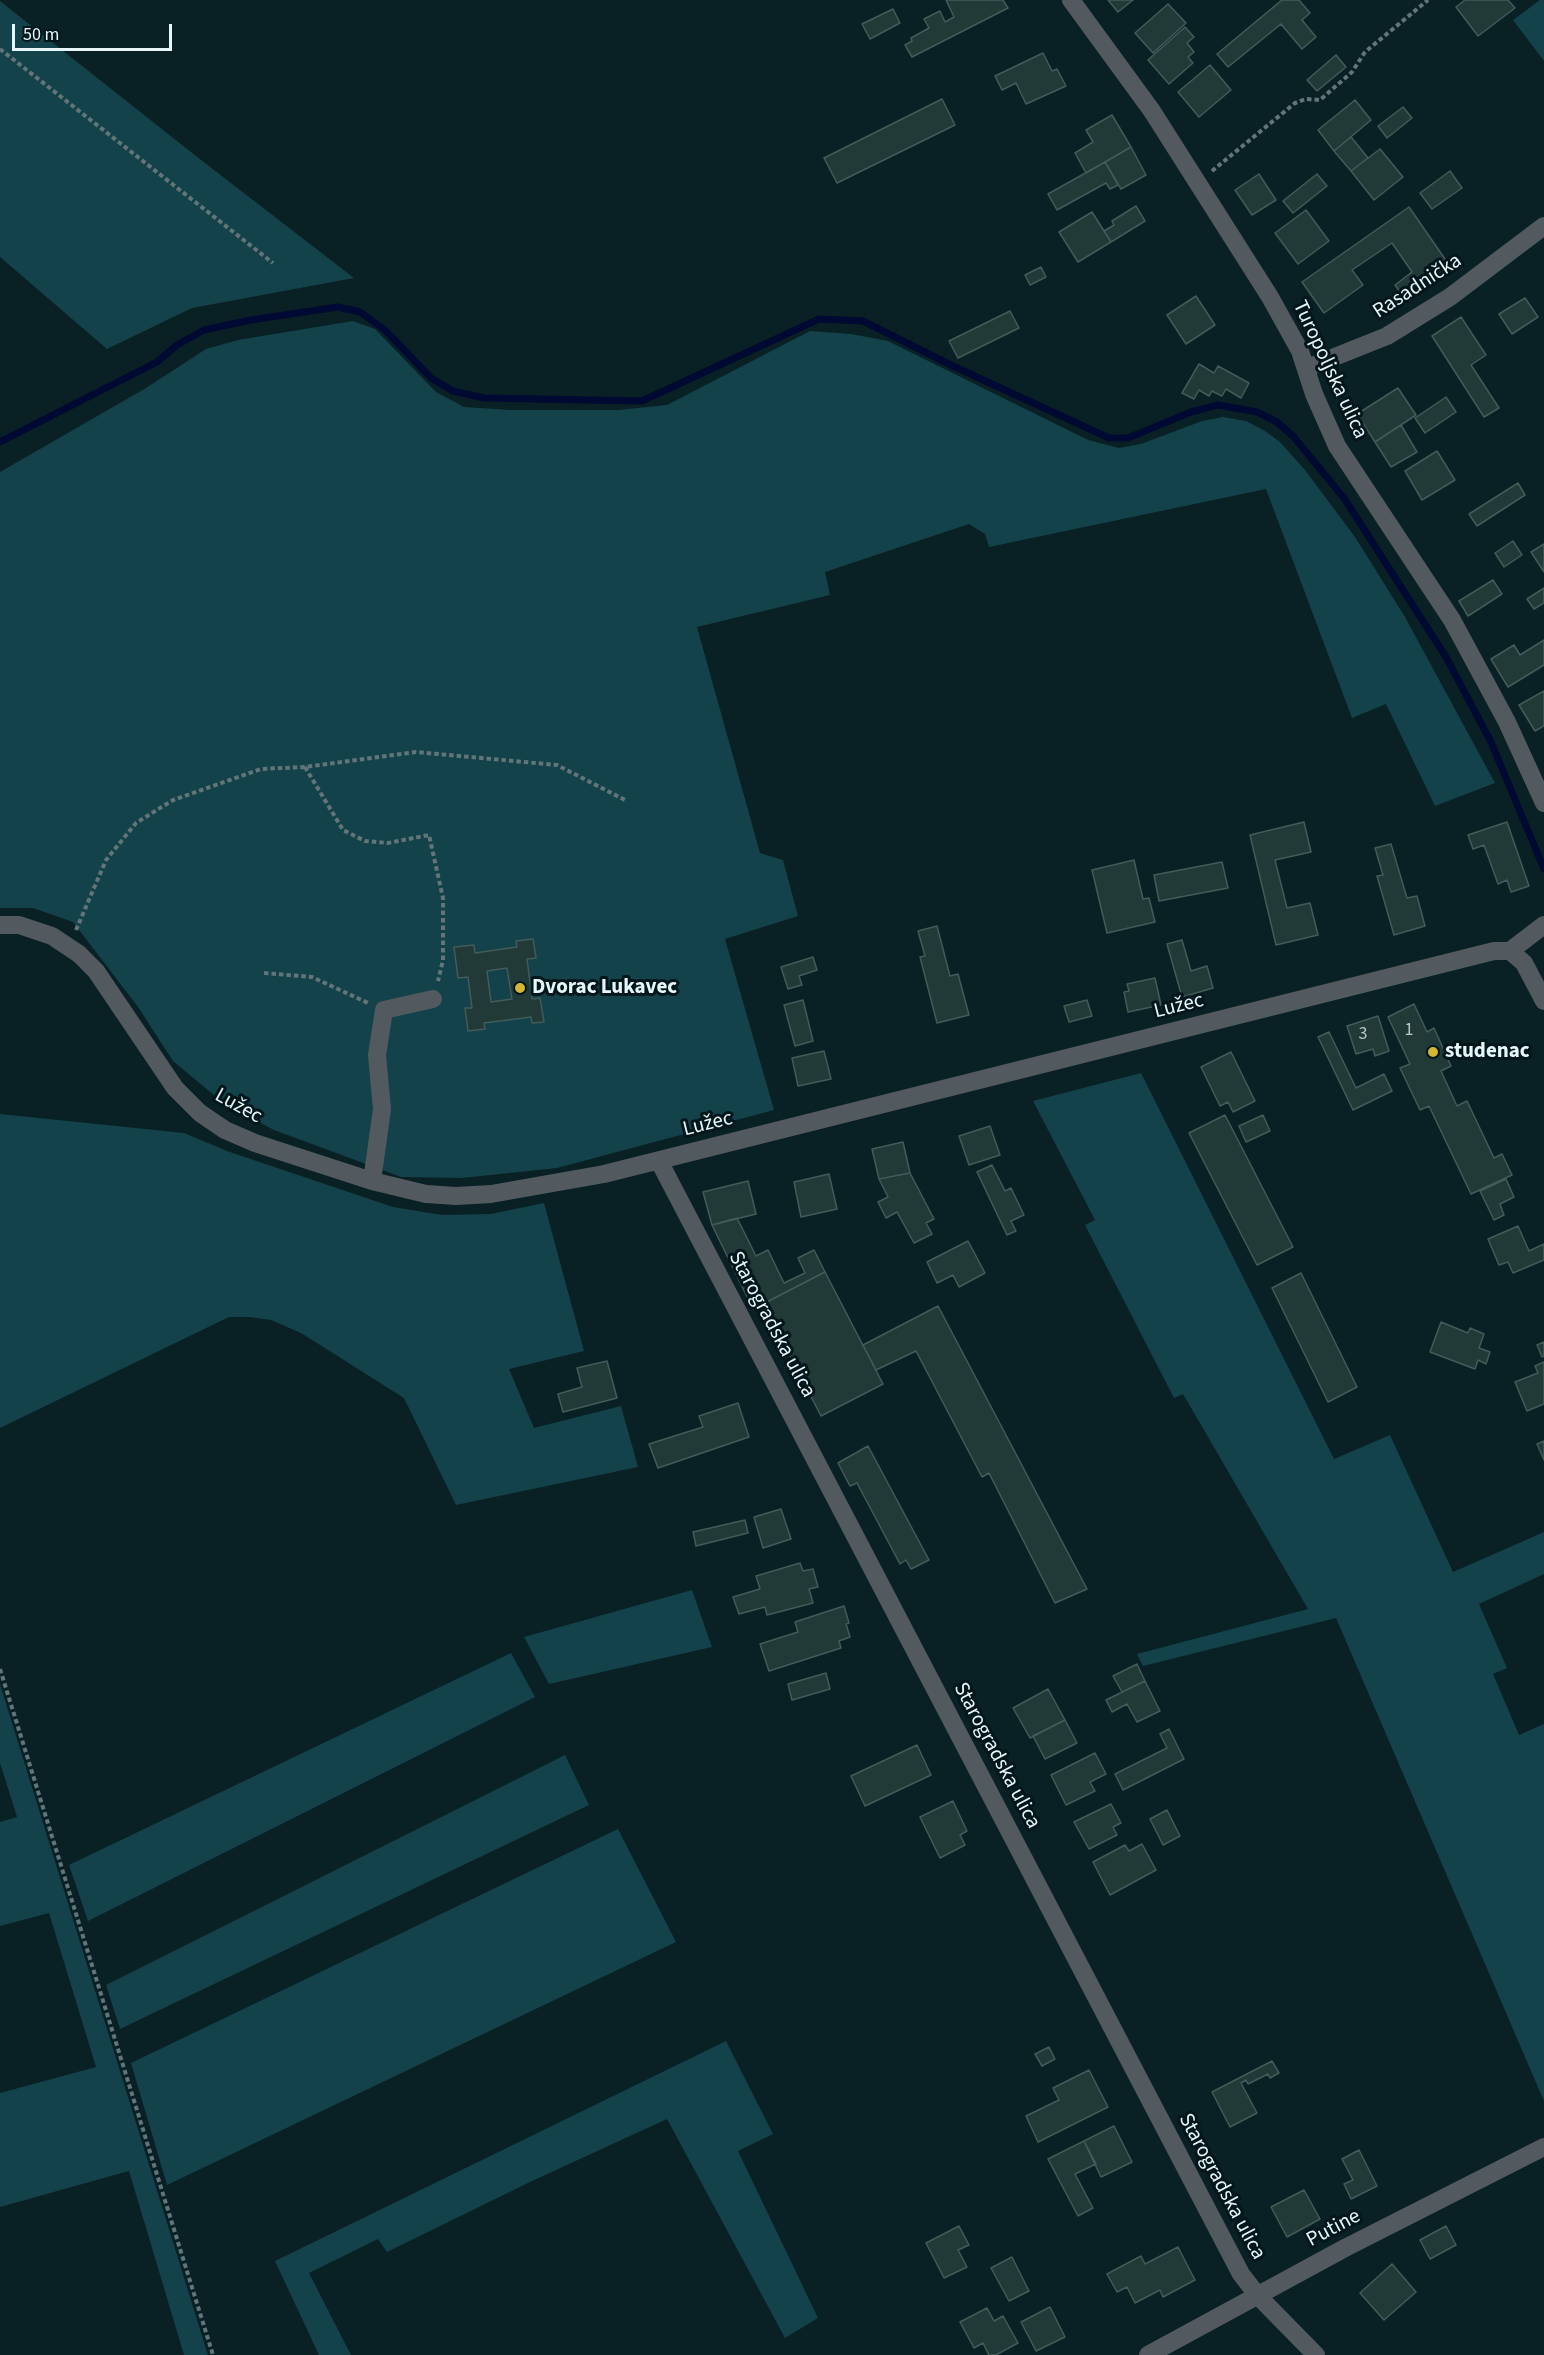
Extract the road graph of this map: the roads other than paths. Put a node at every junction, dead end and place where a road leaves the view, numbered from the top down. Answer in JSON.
{"nodes":[{"id":1,"x":1071,"y":0,"type":"edge"},
{"id":2,"x":1544,"y":226,"type":"edge"},
{"id":3,"x":1307,"y":368,"type":"junction"},
{"id":4,"x":1544,"y":803,"type":"edge"},
{"id":5,"x":0,"y":925,"type":"edge"},
{"id":6,"x":1544,"y":925,"type":"edge"},
{"id":7,"x":1510,"y":951,"type":"junction"},
{"id":8,"x":433,"y":999,"type":"road end"},
{"id":9,"x":1544,"y":1001,"type":"edge"},
{"id":10,"x":659,"y":1161,"type":"junction"},
{"id":11,"x":372,"y":1181,"type":"junction"},
{"id":12,"x":1544,"y":2147,"type":"edge"},
{"id":13,"x":1258,"y":2296,"type":"junction"},
{"id":14,"x":1148,"y":2355,"type":"edge"},
{"id":15,"x":1317,"y":2355,"type":"edge"}],
"edges":[{"from":1,"to":3,"type":"street","name":"Turopoljska ulica"},
{"from":2,"to":3,"type":"street","name":"Rasadnička"},
{"from":3,"to":4,"type":"street","name":"Turopoljska ulica"},
{"from":5,"to":11,"type":"street","name":"Lužec"},
{"from":6,"to":7,"type":"street"},
{"from":7,"to":9,"type":"street"},
{"from":7,"to":10,"type":"street","name":"Lužec"},
{"from":8,"to":11,"type":"street"},
{"from":10,"to":11,"type":"street","name":"Lužec"},
{"from":10,"to":13,"type":"street","name":"Starogradska ulica"},
{"from":12,"to":13,"type":"street","name":"Putine"},
{"from":13,"to":14,"type":"street","name":"Putine"},
{"from":13,"to":15,"type":"street","name":"Starogradska ulica"}]}
